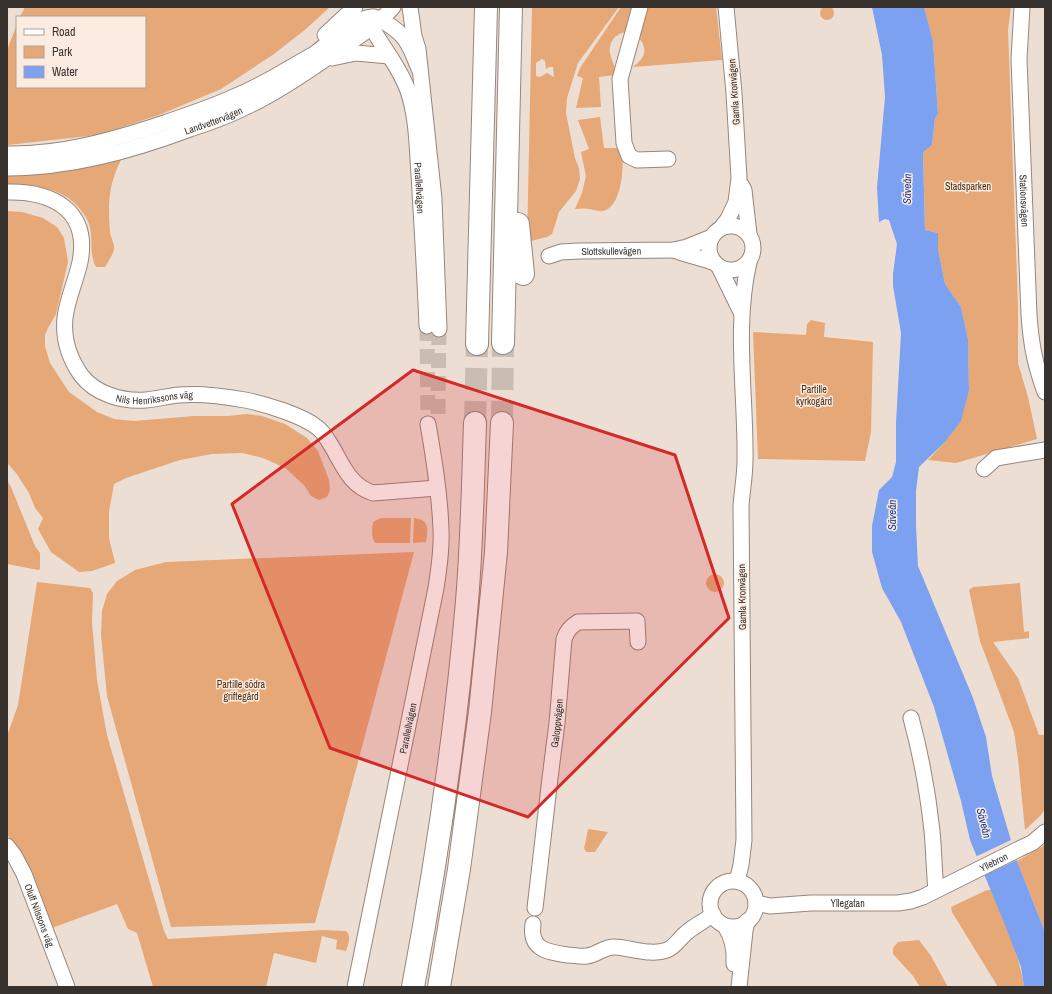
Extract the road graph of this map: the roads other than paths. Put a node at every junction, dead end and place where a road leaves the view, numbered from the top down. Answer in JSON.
{"nodes":[{"id":1,"x":355,"y":7,"type":"edge"},
{"id":2,"x":393,"y":7,"type":"edge"},
{"id":3,"x":410,"y":7,"type":"edge"},
{"id":4,"x":486,"y":7,"type":"edge"},
{"id":5,"x":511,"y":7,"type":"edge"},
{"id":6,"x":640,"y":7,"type":"edge"},
{"id":7,"x":726,"y":7,"type":"edge"},
{"id":8,"x":1022,"y":7,"type":"edge"},
{"id":9,"x":376,"y":18,"type":"edge"},
{"id":10,"x":320,"y":56,"type":"junction"},
{"id":11,"x":389,"y":56,"type":"junction"},
{"id":12,"x":420,"y":71,"type":"junction"},
{"id":13,"x":508,"y":145,"type":"junction"},
{"id":14,"x":7,"y":154,"type":"edge"},
{"id":15,"x":668,"y":159,"type":"dead end"},
{"id":16,"x":7,"y":168,"type":"edge"},
{"id":17,"x":739,"y":178,"type":"junction"},
{"id":18,"x":7,"y":192,"type":"edge"},
{"id":19,"x":716,"y":232,"type":"junction"},
{"id":20,"x":749,"y":234,"type":"junction"},
{"id":21,"x":674,"y":250,"type":"junction"},
{"id":22,"x":549,"y":256,"type":"dead end"},
{"id":23,"x":749,"y":262,"type":"junction"},
{"id":24,"x":717,"y":265,"type":"junction"},
{"id":25,"x":523,"y":274,"type":"dead end"},
{"id":26,"x":742,"y":313,"type":"junction"},
{"id":27,"x":504,"y":343,"type":"tunnel mouth"},
{"id":28,"x":477,"y":344,"type":"tunnel mouth"},
{"id":29,"x":1045,"y":392,"type":"edge"},
{"id":30,"x":475,"y":423,"type":"tunnel mouth"},
{"id":31,"x":502,"y":423,"type":"tunnel mouth"},
{"id":32,"x":433,"y":424,"type":"tunnel mouth"},
{"id":33,"x":1045,"y":450,"type":"edge"},
{"id":34,"x":984,"y":469,"type":"dead end"},
{"id":35,"x":437,"y":488,"type":"junction"},
{"id":36,"x":638,"y":642,"type":"dead end"},
{"id":37,"x":911,"y":718,"type":"dead end"},
{"id":38,"x":1045,"y":832,"type":"edge"},
{"id":39,"x":7,"y":846,"type":"edge"},
{"id":40,"x":968,"y":874,"type":"joint"},
{"id":41,"x":737,"y":881,"type":"junction"},
{"id":42,"x":936,"y":890,"type":"junction"},
{"id":43,"x":756,"y":903,"type":"junction"},
{"id":44,"x":536,"y":908,"type":"dead end"},
{"id":45,"x":713,"y":914,"type":"junction"},
{"id":46,"x":747,"y":922,"type":"junction"},
{"id":47,"x":534,"y":924,"type":"dead end"},
{"id":48,"x":725,"y":926,"type":"junction"},
{"id":49,"x":67,"y":987,"type":"edge"},
{"id":50,"x":355,"y":987,"type":"edge"},
{"id":51,"x":413,"y":987,"type":"edge"},
{"id":52,"x":439,"y":987,"type":"edge"},
{"id":53,"x":731,"y":987,"type":"edge"},
{"id":54,"x":739,"y":987,"type":"edge"}],
"edges":[{"from":1,"to":10,"type":"street","name":"Landvettervägen"},
{"from":2,"to":9,"type":"street","name":"Landvettervägen"},
{"from":3,"to":12,"type":"street","name":"Parallellvägen"},
{"from":4,"to":28,"type":"highway"},
{"from":5,"to":13,"type":"highway"},
{"from":6,"to":15,"type":"street"},
{"from":7,"to":17,"type":"street","name":"Gamla Kronvägen"},
{"from":8,"to":29,"type":"street","name":"Stationsvägen"},
{"from":9,"to":10,"type":"street","name":"Landvettervägen"},
{"from":9,"to":11,"type":"street","name":"Parallellvägen"},
{"from":9,"to":12,"type":"street","name":"Parallellvägen"},
{"from":10,"to":11,"type":"street"},
{"from":10,"to":14,"type":"street","name":"Landvettervägen"},
{"from":10,"to":16,"type":"street","name":"Landvettervägen"},
{"from":11,"to":12,"type":"street","name":"Parallellvägen"},
{"from":13,"to":25,"type":"highway"},
{"from":13,"to":27,"type":"highway"},
{"from":17,"to":19,"type":"street","name":"Gamla Kronvägen"},
{"from":17,"to":20,"type":"street","name":"Gamla Kronvägen"},
{"from":18,"to":35,"type":"street","name":"Nils Henrikssons väg"},
{"from":19,"to":20,"type":"street"},
{"from":19,"to":21,"type":"street","name":"Slottskullevägen"},
{"from":19,"to":24,"type":"street"},
{"from":20,"to":23,"type":"street"},
{"from":21,"to":22,"type":"street","name":"Slottskullevägen"},
{"from":21,"to":24,"type":"street","name":"Slottskullevägen"},
{"from":23,"to":24,"type":"street"},
{"from":23,"to":26,"type":"street","name":"Gamla Kronvägen"},
{"from":24,"to":26,"type":"street","name":"Gamla Kronvägen"},
{"from":26,"to":41,"type":"street","name":"Gamla Kronvägen"},
{"from":30,"to":51,"type":"highway"},
{"from":31,"to":52,"type":"highway"},
{"from":32,"to":35,"type":"street","name":"Parallellvägen"},
{"from":33,"to":34,"type":"street"},
{"from":35,"to":50,"type":"street","name":"Parallellvägen"},
{"from":36,"to":44,"type":"street","name":"Galoppvägen"},
{"from":37,"to":42,"type":"street"},
{"from":38,"to":40,"type":"street","name":"Yllebron"},
{"from":39,"to":49,"type":"street","name":"Oluff Nilssons väg"},
{"from":40,"to":42,"type":"street","name":"Yllegatan"},
{"from":41,"to":43,"type":"street"},
{"from":41,"to":45,"type":"street"},
{"from":42,"to":43,"type":"street","name":"Yllegatan"},
{"from":43,"to":46,"type":"street"},
{"from":45,"to":47,"type":"street"},
{"from":45,"to":48,"type":"street"},
{"from":46,"to":48,"type":"street"},
{"from":46,"to":54,"type":"street"},
{"from":48,"to":53,"type":"street"}]}
